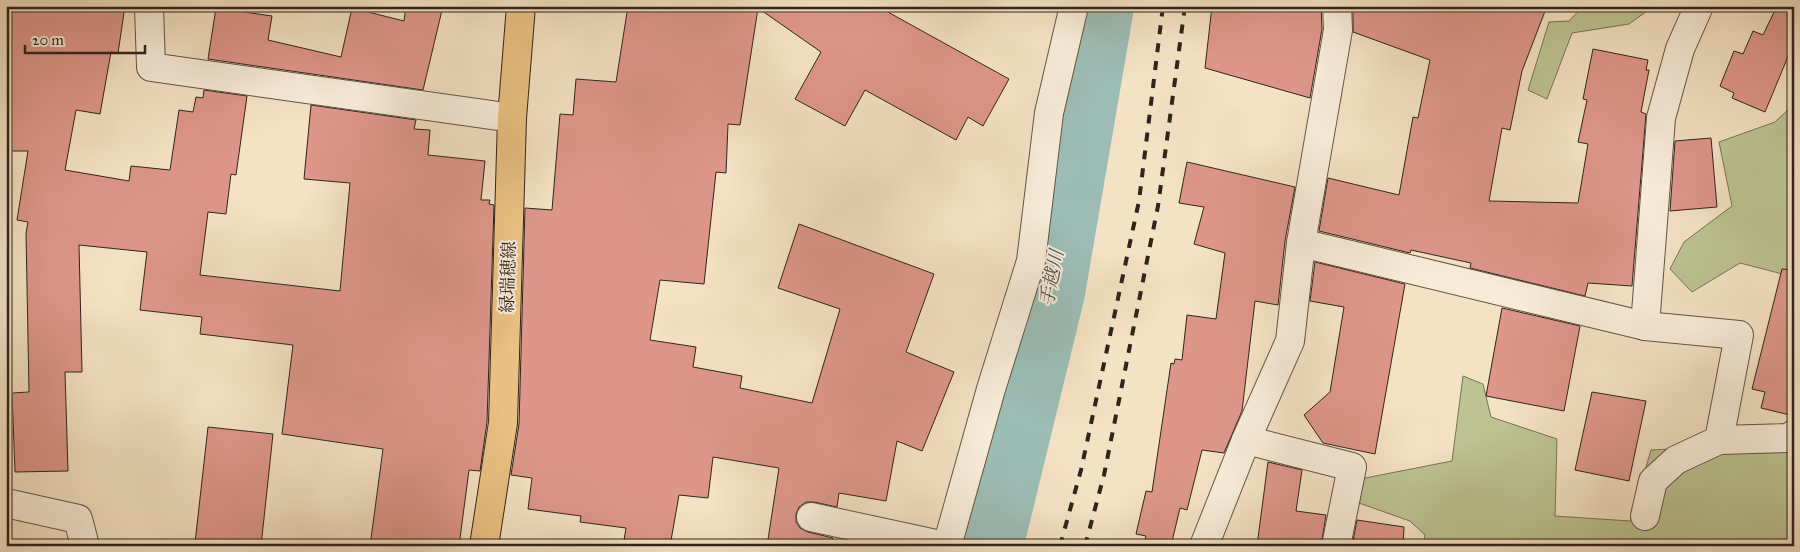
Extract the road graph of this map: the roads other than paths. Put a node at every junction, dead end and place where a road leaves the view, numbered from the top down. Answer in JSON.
{"nodes":[{"id":1,"x":149,"y":6,"type":"edge"},
{"id":2,"x":521,"y":6,"type":"edge"},
{"id":3,"x":1074,"y":6,"type":"edge"},
{"id":4,"x":1337,"y":6,"type":"edge"},
{"id":5,"x":1699,"y":6,"type":"edge"},
{"id":6,"x":512,"y":118,"type":"junction"},
{"id":7,"x":1301,"y":243,"type":"junction"},
{"id":8,"x":1645,"y":326,"type":"junction"},
{"id":9,"x":1794,"y":434,"type":"edge"},
{"id":10,"x":1246,"y":440,"type":"junction"},
{"id":11,"x":1719,"y":440,"type":"junction"},
{"id":12,"x":6,"y":503,"type":"edge"},
{"id":13,"x":1645,"y":516,"type":"dead end"},
{"id":14,"x":811,"y":517,"type":"dead end"},
{"id":15,"x":85,"y":546,"type":"edge"},
{"id":16,"x":484,"y":546,"type":"edge"},
{"id":17,"x":946,"y":546,"type":"edge"},
{"id":18,"x":1204,"y":546,"type":"edge"},
{"id":19,"x":1336,"y":546,"type":"edge"}],
"edges":[{"from":1,"to":6,"type":"street"},
{"from":2,"to":6,"type":"main road","name":"緑瑞穂線"},
{"from":3,"to":17,"type":"street"},
{"from":4,"to":7,"type":"street"},
{"from":5,"to":8,"type":"street"},
{"from":6,"to":16,"type":"main road","name":"緑瑞穂線"},
{"from":7,"to":8,"type":"street"},
{"from":7,"to":10,"type":"street"},
{"from":8,"to":11,"type":"street"},
{"from":9,"to":11,"type":"street"},
{"from":10,"to":18,"type":"street"},
{"from":10,"to":19,"type":"street"},
{"from":11,"to":13,"type":"street"},
{"from":12,"to":15,"type":"street"},
{"from":14,"to":17,"type":"street"}]}
